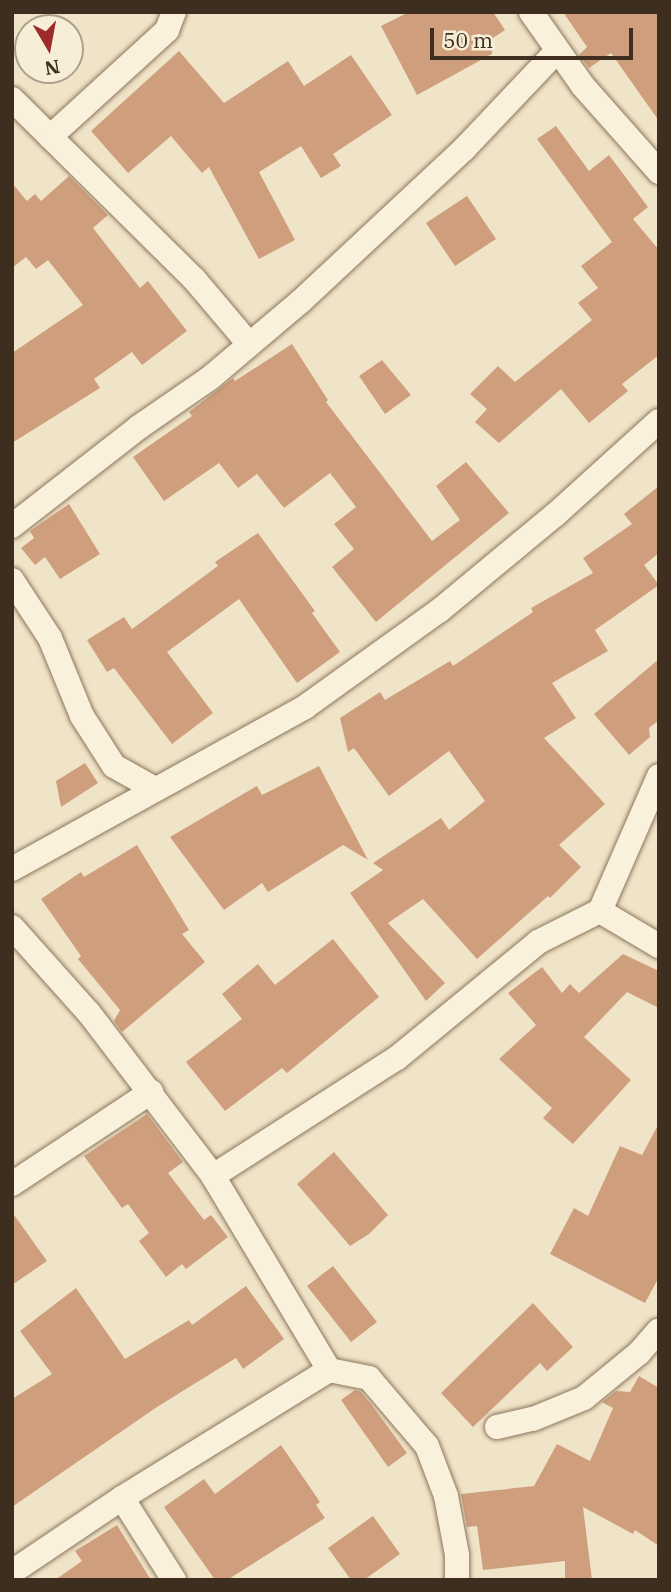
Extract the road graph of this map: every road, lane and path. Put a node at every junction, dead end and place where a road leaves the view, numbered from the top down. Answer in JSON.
{"nodes":[{"id":1,"x":174,"y":12,"type":"edge"},
{"id":2,"x":531,"y":12,"type":"edge"},
{"id":3,"x":556,"y":52,"type":"junction"},
{"id":4,"x":12,"y":99,"type":"edge"},
{"id":5,"x":50,"y":137,"type":"junction"},
{"id":6,"x":659,"y":172,"type":"edge"},
{"id":7,"x":249,"y":344,"type":"junction"},
{"id":8,"x":659,"y":421,"type":"edge"},
{"id":9,"x":12,"y":526,"type":"edge"},
{"id":10,"x":12,"y":580,"type":"edge"},
{"id":11,"x":659,"y":776,"type":"edge"},
{"id":12,"x":155,"y":789,"type":"junction"},
{"id":13,"x":12,"y":869,"type":"edge"},
{"id":14,"x":600,"y":911,"type":"junction"},
{"id":15,"x":12,"y":927,"type":"edge"},
{"id":16,"x":659,"y":946,"type":"edge"},
{"id":17,"x":151,"y":1092,"type":"junction"},
{"id":18,"x":213,"y":1176,"type":"junction"},
{"id":19,"x":12,"y":1184,"type":"edge"},
{"id":20,"x":659,"y":1330,"type":"edge"},
{"id":21,"x":329,"y":1370,"type":"junction"},
{"id":22,"x":497,"y":1427,"type":"dead end"},
{"id":23,"x":122,"y":1498,"type":"junction"},
{"id":24,"x":12,"y":1572,"type":"edge"},
{"id":25,"x":174,"y":1580,"type":"edge"},
{"id":26,"x":457,"y":1580,"type":"edge"}],
"edges":[{"from":1,"to":5,"type":"street"},
{"from":2,"to":3,"type":"street"},
{"from":3,"to":6,"type":"street"},
{"from":3,"to":7,"type":"street"},
{"from":4,"to":5,"type":"street"},
{"from":5,"to":7,"type":"street"},
{"from":7,"to":9,"type":"street"},
{"from":8,"to":12,"type":"street"},
{"from":10,"to":12,"type":"street"},
{"from":11,"to":14,"type":"street"},
{"from":12,"to":13,"type":"street"},
{"from":14,"to":16,"type":"street"},
{"from":14,"to":18,"type":"street"},
{"from":15,"to":17,"type":"street"},
{"from":17,"to":18,"type":"street"},
{"from":17,"to":19,"type":"street"},
{"from":18,"to":21,"type":"street"},
{"from":20,"to":22,"type":"street"},
{"from":21,"to":23,"type":"street"},
{"from":21,"to":26,"type":"street"},
{"from":23,"to":24,"type":"street"},
{"from":23,"to":25,"type":"street"}]}
